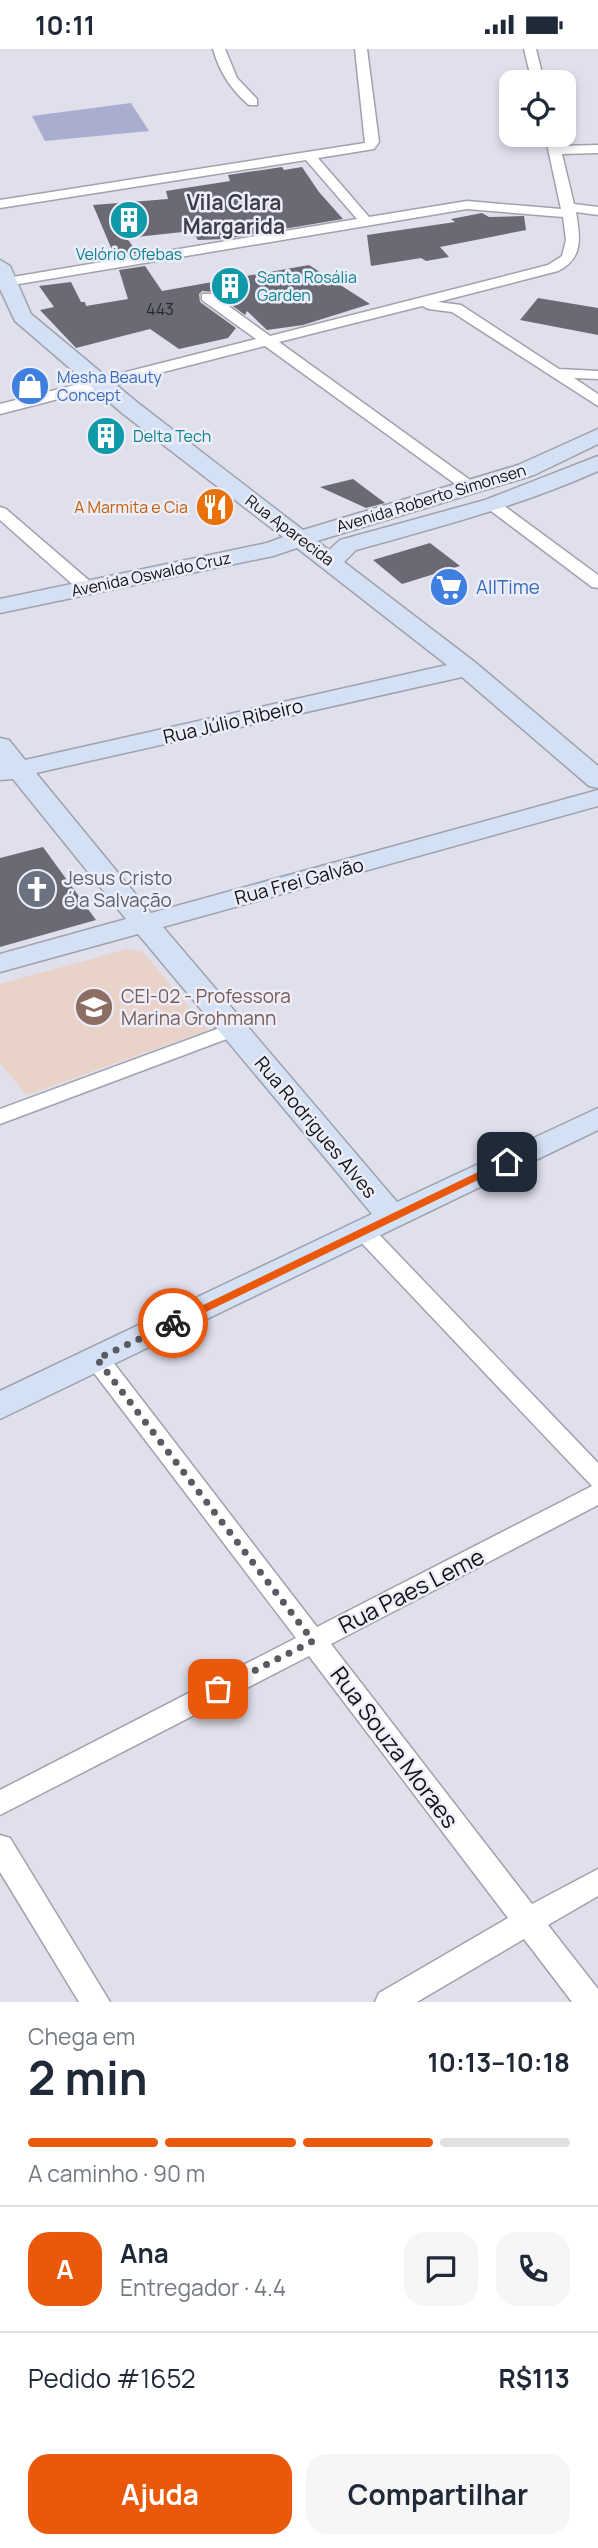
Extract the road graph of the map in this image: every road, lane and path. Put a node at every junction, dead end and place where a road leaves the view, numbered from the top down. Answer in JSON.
{"nodes":[{"id":1,"x":219,"y":49,"type":"edge"},
{"id":2,"x":361,"y":49,"type":"edge"},
{"id":3,"x":530,"y":49,"type":"edge"},
{"id":4,"x":535,"y":70,"type":"edge"},
{"id":5,"x":253,"y":101,"type":"dead end"},
{"id":6,"x":554,"y":147,"type":"edge"},
{"id":7,"x":598,"y":149,"type":"edge"},
{"id":8,"x":555,"y":150,"type":"junction"},
{"id":9,"x":310,"y":156,"type":"junction"},
{"id":10,"x":0,"y":204,"type":"edge"},
{"id":11,"x":568,"y":213,"type":"junction"},
{"id":12,"x":598,"y":213,"type":"edge"},
{"id":13,"x":365,"y":221,"type":"junction"},
{"id":14,"x":3,"y":274,"type":"edge"},
{"id":15,"x":462,"y":292,"type":"junction"},
{"id":16,"x":207,"y":297,"type":"dead end"},
{"id":17,"x":412,"y":305,"type":"junction"},
{"id":18,"x":456,"y":308,"type":"junction"},
{"id":19,"x":270,"y":341,"type":"junction"},
{"id":20,"x":553,"y":373,"type":"junction"},
{"id":21,"x":598,"y":375,"type":"edge"},
{"id":22,"x":101,"y":384,"type":"junction"},
{"id":23,"x":598,"y":401,"type":"edge"},
{"id":24,"x":0,"y":409,"type":"edge"},
{"id":25,"x":598,"y":436,"type":"edge"},
{"id":26,"x":598,"y":463,"type":"edge"},
{"id":27,"x":471,"y":488,"type":"junction"},
{"id":28,"x":493,"y":505,"type":"junction"},
{"id":29,"x":0,"y":512,"type":"edge"},
{"id":30,"x":301,"y":538,"type":"junction"},
{"id":31,"x":332,"y":561,"type":"junction"},
{"id":32,"x":598,"y":583,"type":"edge"},
{"id":33,"x":86,"y":587,"type":"junction"},
{"id":34,"x":0,"y":606,"type":"edge"},
{"id":35,"x":467,"y":668,"type":"junction"},
{"id":36,"x":0,"y":746,"type":"edge"},
{"id":37,"x":10,"y":772,"type":"edge"},
{"id":38,"x":598,"y":780,"type":"edge"},
{"id":39,"x":598,"y":798,"type":"edge"},
{"id":40,"x":144,"y":923,"type":"junction"},
{"id":41,"x":0,"y":963,"type":"edge"},
{"id":42,"x":233,"y":1029,"type":"junction"},
{"id":43,"x":0,"y":1117,"type":"edge"},
{"id":44,"x":598,"y":1118,"type":"edge"},
{"id":45,"x":378,"y":1224,"type":"junction"},
{"id":46,"x":97,"y":1359,"type":"junction"},
{"id":47,"x":0,"y":1406,"type":"edge"},
{"id":48,"x":598,"y":1479,"type":"edge"},
{"id":49,"x":598,"y":1494,"type":"edge"},
{"id":50,"x":313,"y":1641,"type":"junction"},
{"id":51,"x":0,"y":1803,"type":"edge"},
{"id":52,"x":0,"y":1847,"type":"edge"},
{"id":53,"x":598,"y":1881,"type":"edge"},
{"id":54,"x":528,"y":1921,"type":"junction"},
{"id":55,"x":94,"y":2002,"type":"edge"},
{"id":56,"x":390,"y":2002,"type":"edge"},
{"id":57,"x":590,"y":2002,"type":"edge"}],
"edges":[{"from":1,"to":5,"type":"street"},
{"from":2,"to":9,"type":"street"},
{"from":3,"to":4,"type":"street"},
{"from":6,"to":8,"type":"street"},
{"from":7,"to":8,"type":"street"},
{"from":8,"to":11,"type":"street"},
{"from":9,"to":10,"type":"street"},
{"from":9,"to":13,"type":"street"},
{"from":11,"to":12,"type":"street"},
{"from":11,"to":13,"type":"street"},
{"from":11,"to":15,"type":"street"},
{"from":13,"to":14,"type":"street"},
{"from":14,"to":22,"type":"main road","name":"Rua Aparecida"},
{"from":15,"to":17,"type":"street"},
{"from":15,"to":18,"type":"street"},
{"from":16,"to":19,"type":"street"},
{"from":17,"to":18,"type":"street"},
{"from":17,"to":19,"type":"street"},
{"from":18,"to":20,"type":"street"},
{"from":19,"to":22,"type":"street"},
{"from":19,"to":27,"type":"street"},
{"from":20,"to":21,"type":"street"},
{"from":20,"to":23,"type":"street"},
{"from":22,"to":24,"type":"street"},
{"from":22,"to":30,"type":"main road","name":"Rua Aparecida"},
{"from":25,"to":27,"type":"main road","name":"Avenida Roberto Simonsen"},
{"from":26,"to":28,"type":"main road","name":"Avenida Roberto Simonsen"},
{"from":27,"to":30,"type":"main road","name":"Avenida Roberto Simonsen"},
{"from":28,"to":31,"type":"main road","name":"Avenida Roberto Simonsen"},
{"from":28,"to":32,"type":"street"},
{"from":29,"to":33,"type":"street"},
{"from":30,"to":31,"type":"main road","name":"Rua Aparecida"},
{"from":30,"to":33,"type":"main road","name":"Avenida Oswaldo Cruz"},
{"from":31,"to":35,"type":"main road","name":"Rua Aparecida"},
{"from":33,"to":34,"type":"main road","name":"Avenida Oswaldo Cruz"},
{"from":35,"to":37,"type":"main road","name":"Rua Júlio Ribeiro"},
{"from":35,"to":38,"type":"main road","name":"Rua Aparecida"},
{"from":36,"to":37,"type":"main road","name":"Rua Rodrigues Alves"},
{"from":37,"to":40,"type":"main road","name":"Rua Rodrigues Alves"},
{"from":39,"to":40,"type":"main road","name":"Rua Frei Galvão"},
{"from":40,"to":41,"type":"main road","name":"Rua Frei Galvão"},
{"from":40,"to":42,"type":"main road","name":"Rua Rodrigues Alves"},
{"from":42,"to":43,"type":"street"},
{"from":42,"to":45,"type":"main road","name":"Rua Rodrigues Alves"},
{"from":44,"to":45,"type":"main road"},
{"from":45,"to":46,"type":"main road"},
{"from":45,"to":48,"type":"street","name":"Rua Rodrigues Alves"},
{"from":46,"to":47,"type":"main road"},
{"from":46,"to":50,"type":"street","name":"Rua Souza Moraes"},
{"from":49,"to":50,"type":"street","name":"Rua Paes Leme"},
{"from":50,"to":51,"type":"street","name":"Rua Paes Leme"},
{"from":50,"to":54,"type":"street","name":"Rua Souza Moraes"},
{"from":52,"to":55,"type":"street"},
{"from":53,"to":54,"type":"street"},
{"from":54,"to":56,"type":"street"},
{"from":54,"to":57,"type":"street","name":"Rua Souza Moraes"}]}
